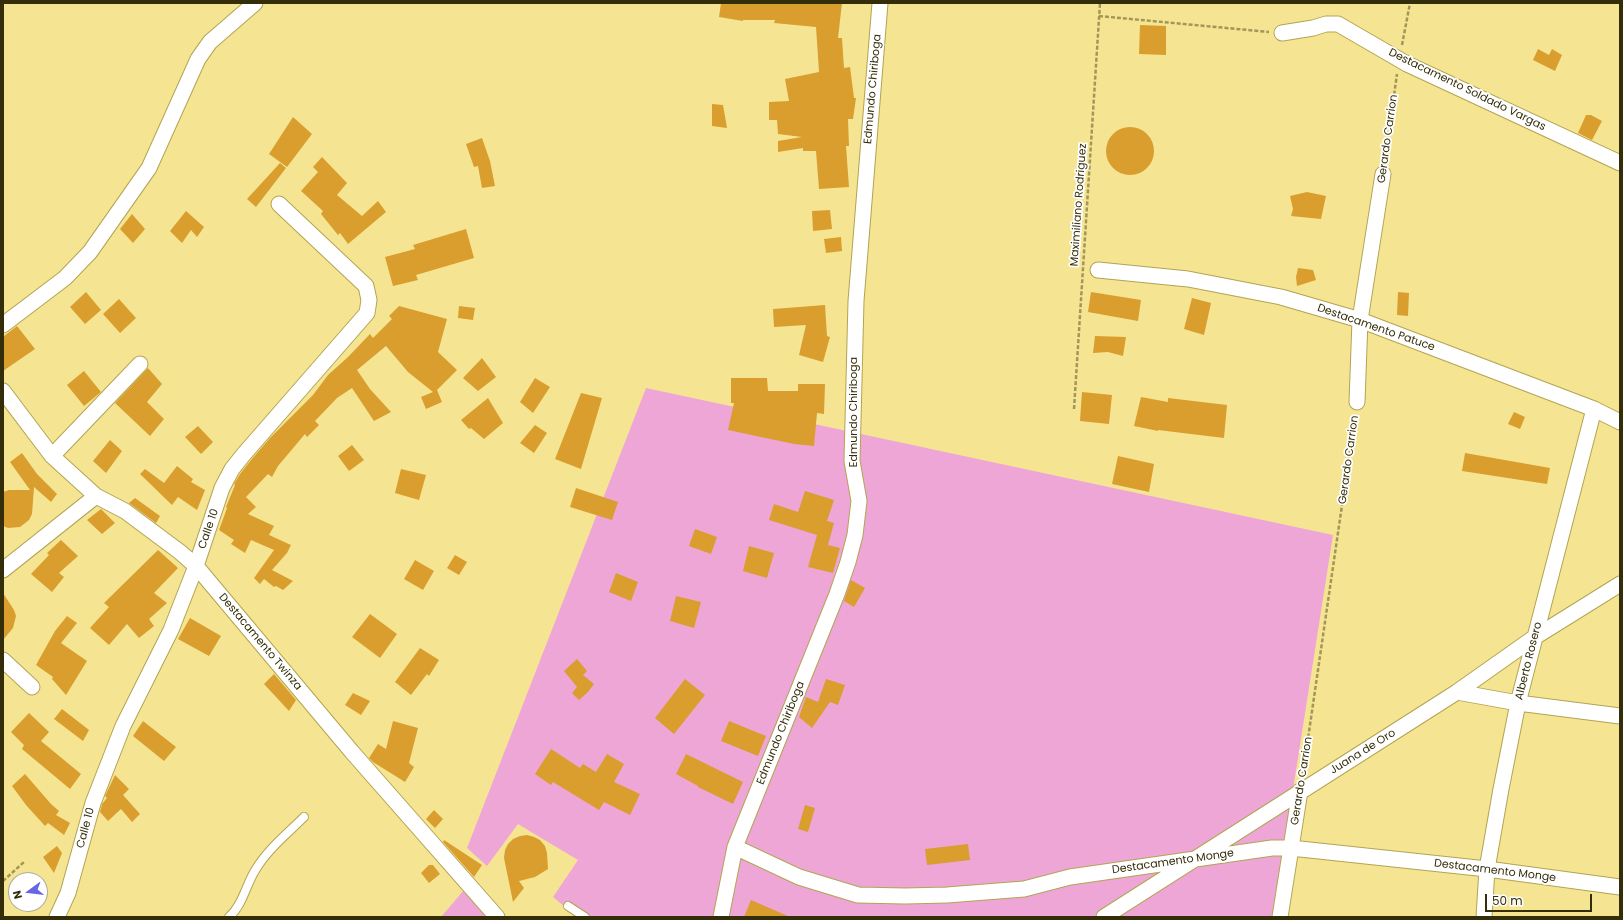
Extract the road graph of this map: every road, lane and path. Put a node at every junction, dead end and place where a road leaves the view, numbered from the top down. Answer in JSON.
{"nodes":[{"id":1,"x":255,"y":3,"type":"edge"},
{"id":2,"x":880,"y":3,"type":"edge"},
{"id":3,"x":1100,"y":3,"type":"edge"},
{"id":4,"x":1410,"y":3,"type":"edge"},
{"id":5,"x":1099,"y":16,"type":"junction"},
{"id":6,"x":1282,"y":33,"type":"joint"},
{"id":7,"x":1399,"y":60,"type":"junction"},
{"id":8,"x":1620,"y":163,"type":"edge"},
{"id":9,"x":1383,"y":174,"type":"joint"},
{"id":10,"x":279,"y":204,"type":"dead end"},
{"id":11,"x":1098,"y":270,"type":"dead end"},
{"id":12,"x":1360,"y":320,"type":"junction"},
{"id":13,"x":3,"y":325,"type":"edge"},
{"id":14,"x":140,"y":364,"type":"dead end"},
{"id":15,"x":3,"y":391,"type":"edge"},
{"id":16,"x":1357,"y":402,"type":"joint"},
{"id":17,"x":1074,"y":409,"type":"dead end"},
{"id":18,"x":1594,"y":409,"type":"junction"},
{"id":19,"x":1620,"y":422,"type":"edge"},
{"id":20,"x":52,"y":456,"type":"junction"},
{"id":21,"x":96,"y":496,"type":"junction"},
{"id":22,"x":196,"y":566,"type":"junction"},
{"id":23,"x":3,"y":570,"type":"edge"},
{"id":24,"x":1620,"y":584,"type":"edge"},
{"id":25,"x":1535,"y":637,"type":"junction"},
{"id":26,"x":3,"y":660,"type":"edge"},
{"id":27,"x":32,"y":687,"type":"dead end"},
{"id":28,"x":1457,"y":692,"type":"junction"},
{"id":29,"x":1518,"y":703,"type":"junction"},
{"id":30,"x":1620,"y":716,"type":"edge"},
{"id":31,"x":1300,"y":791,"type":"junction"},
{"id":32,"x":304,"y":817,"type":"dead end"},
{"id":33,"x":735,"y":847,"type":"junction"},
{"id":34,"x":1291,"y":848,"type":"junction"},
{"id":35,"x":1195,"y":859,"type":"junction"},
{"id":36,"x":24,"y":862,"type":"dead end"},
{"id":37,"x":1487,"y":869,"type":"junction"},
{"id":38,"x":3,"y":881,"type":"edge"},
{"id":39,"x":1620,"y":887,"type":"edge"},
{"id":40,"x":568,"y":906,"type":"dead end"},
{"id":41,"x":57,"y":917,"type":"edge"},
{"id":42,"x":229,"y":917,"type":"edge"},
{"id":43,"x":497,"y":917,"type":"edge"},
{"id":44,"x":584,"y":917,"type":"edge"},
{"id":45,"x":721,"y":917,"type":"edge"},
{"id":46,"x":1104,"y":917,"type":"edge"},
{"id":47,"x":1280,"y":917,"type":"edge"},
{"id":48,"x":1484,"y":917,"type":"edge"}],
"edges":[{"from":1,"to":13,"type":"street"},
{"from":2,"to":33,"type":"street","name":"Edmundo Chiriboga"},
{"from":3,"to":5,"type":"path","name":"Maximiliano Rodriguez"},
{"from":4,"to":7,"type":"path","name":"Gerardo Carrion"},
{"from":5,"to":6,"type":"path"},
{"from":5,"to":17,"type":"path","name":"Maximiliano Rodriguez"},
{"from":6,"to":7,"type":"street","name":"Destacamento Soldado Vargas"},
{"from":7,"to":8,"type":"street","name":"Destacamento Soldado Vargas"},
{"from":7,"to":9,"type":"path","name":"Gerardo Carrion"},
{"from":9,"to":12,"type":"street","name":"Gerardo Carrion"},
{"from":10,"to":22,"type":"street","name":"Calle 10"},
{"from":11,"to":12,"type":"street","name":"Destacamento Patuce"},
{"from":12,"to":16,"type":"street","name":"Gerardo Carrion"},
{"from":12,"to":18,"type":"street","name":"Destacamento Patuce"},
{"from":14,"to":20,"type":"street"},
{"from":15,"to":20,"type":"street","name":"Destacamento Twinza"},
{"from":16,"to":31,"type":"path","name":"Gerardo Carrion"},
{"from":18,"to":19,"type":"street","name":"Destacamento Patuce"},
{"from":18,"to":25,"type":"street","name":"Alberto Rosero"},
{"from":20,"to":21,"type":"street","name":"Destacamento Twinza"},
{"from":21,"to":22,"type":"street","name":"Destacamento Twinza"},
{"from":21,"to":23,"type":"street"},
{"from":22,"to":41,"type":"street","name":"Calle 10"},
{"from":22,"to":43,"type":"street","name":"Destacamento Twinza"},
{"from":24,"to":25,"type":"street","name":"Juana de Oro"},
{"from":25,"to":28,"type":"street","name":"Juana de Oro"},
{"from":25,"to":29,"type":"street","name":"Alberto Rosero"},
{"from":26,"to":27,"type":"street"},
{"from":28,"to":29,"type":"street"},
{"from":28,"to":31,"type":"street","name":"Juana de Oro"},
{"from":29,"to":30,"type":"street"},
{"from":29,"to":37,"type":"street","name":"Alberto Rosero"},
{"from":31,"to":34,"type":"street","name":"Gerardo Carrion"},
{"from":31,"to":35,"type":"street","name":"Juana de Oro"},
{"from":32,"to":42,"type":"lane"},
{"from":33,"to":35,"type":"street","name":"Destacamento Monge"},
{"from":33,"to":45,"type":"street","name":"Edmundo Chiriboga"},
{"from":34,"to":35,"type":"street","name":"Destacamento Monge"},
{"from":34,"to":37,"type":"street","name":"Destacamento Monge"},
{"from":34,"to":47,"type":"street","name":"Gerardo Carrion"},
{"from":35,"to":46,"type":"street","name":"Juana de Oro"},
{"from":36,"to":38,"type":"path"},
{"from":37,"to":39,"type":"street","name":"Destacamento Monge"},
{"from":37,"to":48,"type":"street","name":"Alberto Rosero"},
{"from":40,"to":44,"type":"lane"}]}
